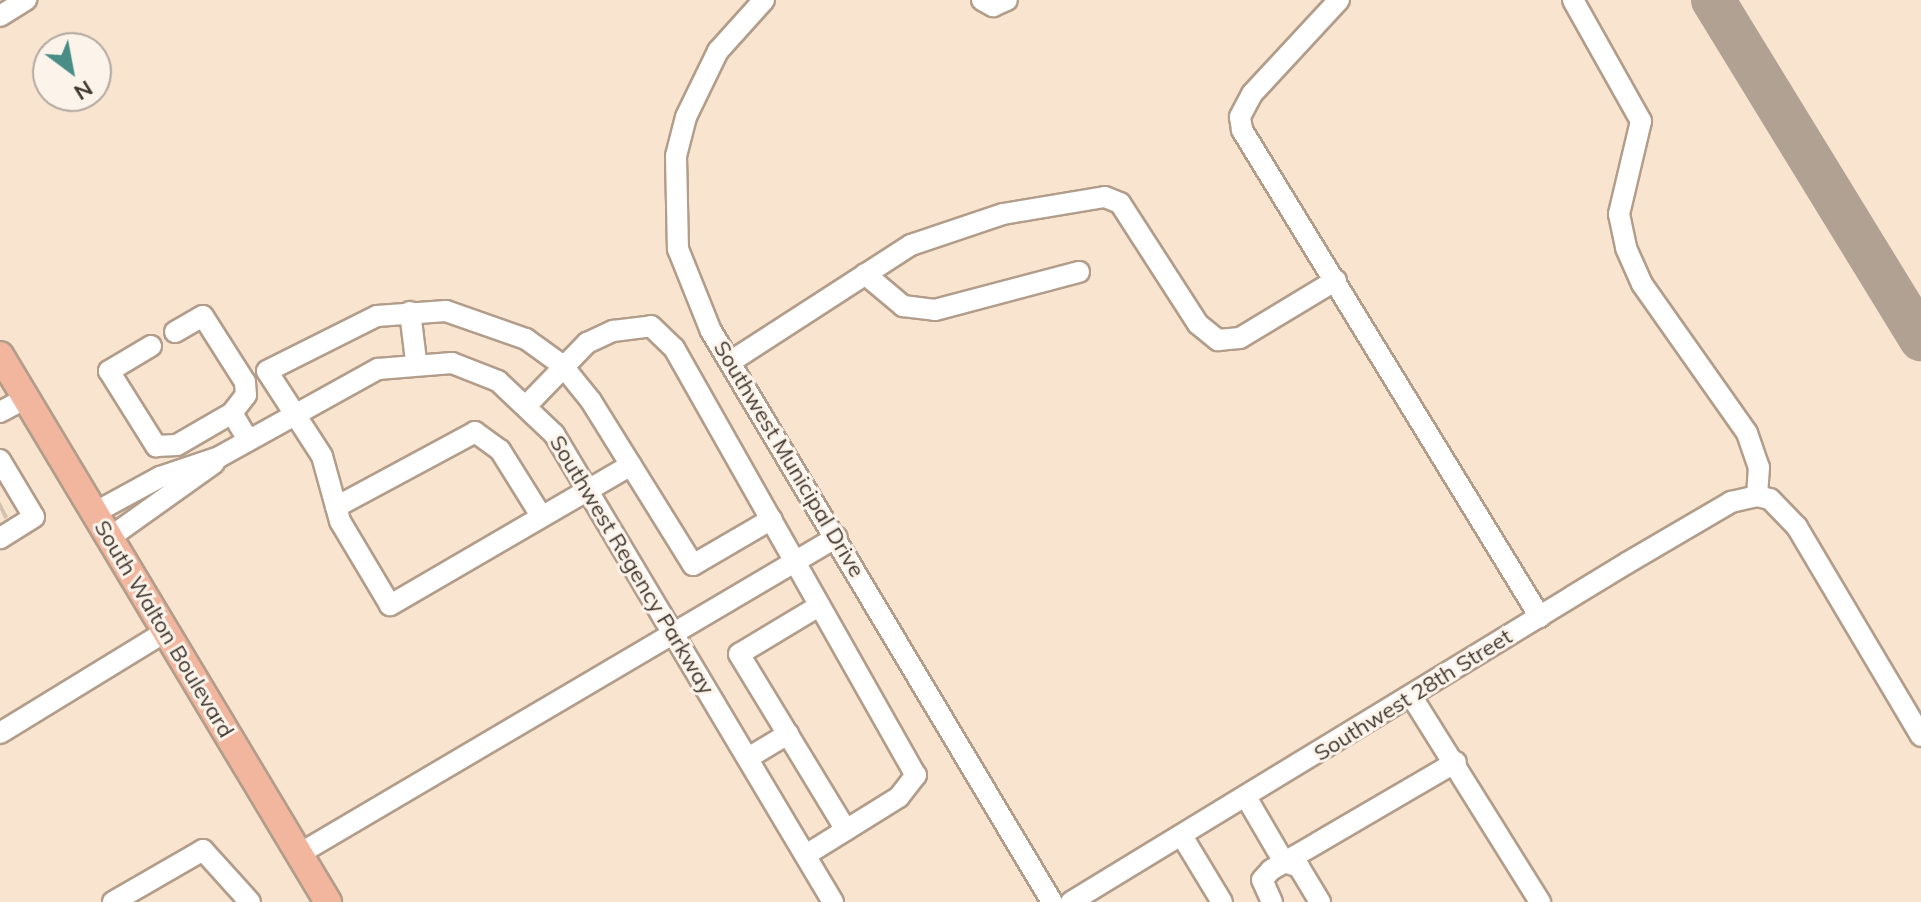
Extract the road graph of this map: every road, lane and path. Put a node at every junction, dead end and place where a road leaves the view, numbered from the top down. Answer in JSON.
{"nodes":[{"id":1,"x":26,"y":0,"type":"edge"},
{"id":2,"x":764,"y":0,"type":"edge"},
{"id":3,"x":982,"y":0,"type":"edge"},
{"id":4,"x":1007,"y":0,"type":"edge"},
{"id":5,"x":1339,"y":0,"type":"edge"},
{"id":6,"x":1573,"y":0,"type":"edge"},
{"id":7,"x":0,"y":16,"type":"edge"},
{"id":8,"x":1079,"y":272,"type":"dead end"},
{"id":9,"x":865,"y":274,"type":"junction"},
{"id":10,"x":1336,"y":280,"type":"junction"},
{"id":11,"x":410,"y":312,"type":"junction"},
{"id":12,"x":175,"y":332,"type":"dead end"},
{"id":13,"x":151,"y":346,"type":"dead end"},
{"id":14,"x":0,"y":355,"type":"edge"},
{"id":15,"x":416,"y":361,"type":"junction"},
{"id":16,"x":730,"y":362,"type":"junction"},
{"id":17,"x":562,"y":365,"type":"junction"},
{"id":18,"x":26,"y":398,"type":"junction"},
{"id":19,"x":528,"y":404,"type":"junction"},
{"id":20,"x":0,"y":412,"type":"edge"},
{"id":21,"x":295,"y":412,"type":"junction"},
{"id":22,"x":232,"y":413,"type":"junction"},
{"id":23,"x":248,"y":440,"type":"junction"},
{"id":24,"x":219,"y":457,"type":"junction"},
{"id":25,"x":0,"y":460,"type":"edge"},
{"id":26,"x":631,"y":465,"type":"junction"},
{"id":27,"x":590,"y":490,"type":"junction"},
{"id":28,"x":1757,"y":496,"type":"junction"},
{"id":29,"x":22,"y":497,"type":"junction"},
{"id":30,"x":336,"y":507,"type":"junction"},
{"id":31,"x":4,"y":508,"type":"dead end"},
{"id":32,"x":94,"y":513,"type":"junction"},
{"id":33,"x":540,"y":514,"type":"junction"},
{"id":34,"x":772,"y":519,"type":"junction"},
{"id":35,"x":837,"y":537,"type":"junction"},
{"id":36,"x":0,"y":538,"type":"edge"},
{"id":37,"x":109,"y":538,"type":"junction"},
{"id":38,"x":795,"y":562,"type":"junction"},
{"id":39,"x":819,"y":606,"type":"junction"},
{"id":40,"x":1540,"y":617,"type":"junction"},
{"id":41,"x":165,"y":632,"type":"junction"},
{"id":42,"x":675,"y":634,"type":"junction"},
{"id":43,"x":1412,"y":697,"type":"junction"},
{"id":44,"x":0,"y":733,"type":"edge"},
{"id":45,"x":788,"y":734,"type":"junction"},
{"id":46,"x":1921,"y":736,"type":"edge"},
{"id":47,"x":748,"y":758,"type":"junction"},
{"id":48,"x":1456,"y":762,"type":"junction"},
{"id":49,"x":1246,"y":797,"type":"junction"},
{"id":50,"x":846,"y":830,"type":"junction"},
{"id":51,"x":1182,"y":836,"type":"junction"},
{"id":52,"x":299,"y":854,"type":"junction"},
{"id":53,"x":806,"y":855,"type":"junction"},
{"id":54,"x":1284,"y":862,"type":"junction"},
{"id":55,"x":113,"y":902,"type":"edge"},
{"id":56,"x":250,"y":902,"type":"edge"},
{"id":57,"x":328,"y":902,"type":"edge"},
{"id":58,"x":833,"y":902,"type":"edge"},
{"id":59,"x":1052,"y":902,"type":"edge"},
{"id":60,"x":1071,"y":902,"type":"edge"},
{"id":61,"x":1222,"y":902,"type":"edge"},
{"id":62,"x":1272,"y":902,"type":"edge"},
{"id":63,"x":1320,"y":902,"type":"edge"},
{"id":64,"x":1540,"y":902,"type":"edge"}],
"edges":[{"from":1,"to":7,"type":"street"},
{"from":2,"to":16,"type":"street","name":"Southwest Municipal Drive"},
{"from":3,"to":4,"type":"street"},
{"from":5,"to":10,"type":"street"},
{"from":6,"to":28,"type":"street"},
{"from":8,"to":9,"type":"street"},
{"from":9,"to":10,"type":"street"},
{"from":9,"to":16,"type":"street"},
{"from":10,"to":40,"type":"street"},
{"from":11,"to":15,"type":"street"},
{"from":11,"to":17,"type":"street"},
{"from":11,"to":21,"type":"street"},
{"from":12,"to":22,"type":"street"},
{"from":13,"to":22,"type":"street"},
{"from":14,"to":18,"type":"main road","name":"South Walton Boulevard"},
{"from":15,"to":19,"type":"street","name":"Southwest Regency Parkway"},
{"from":15,"to":21,"type":"street","name":"Southwest Regency Parkway"},
{"from":16,"to":35,"type":"street","name":"Southwest Municipal Drive"},
{"from":17,"to":19,"type":"street"},
{"from":17,"to":26,"type":"street"},
{"from":17,"to":34,"type":"street"},
{"from":18,"to":20,"type":"street"},
{"from":18,"to":32,"type":"main road","name":"South Walton Boulevard"},
{"from":19,"to":27,"type":"street","name":"Southwest Regency Parkway"},
{"from":21,"to":23,"type":"street","name":"Southwest Regency Parkway"},
{"from":21,"to":30,"type":"street"},
{"from":22,"to":23,"type":"street"},
{"from":23,"to":24,"type":"street","name":"Southwest Regency Parkway"},
{"from":24,"to":32,"type":"street","name":"Southwest Regency Parkway"},
{"from":24,"to":37,"type":"street","name":"Southwest Regency Parkway"},
{"from":25,"to":29,"type":"street"},
{"from":26,"to":27,"type":"street"},
{"from":26,"to":34,"type":"street"},
{"from":27,"to":33,"type":"street"},
{"from":27,"to":42,"type":"street","name":"Southwest Regency Parkway"},
{"from":28,"to":40,"type":"street","name":"Southwest 28th Street"},
{"from":28,"to":46,"type":"street"},
{"from":29,"to":31,"type":"street"},
{"from":29,"to":36,"type":"street"},
{"from":30,"to":33,"type":"street"},
{"from":30,"to":33,"type":"street"},
{"from":32,"to":37,"type":"main road","name":"South Walton Boulevard"},
{"from":34,"to":38,"type":"street"},
{"from":35,"to":38,"type":"street"},
{"from":35,"to":59,"type":"street","name":"Southwest Municipal Drive"},
{"from":37,"to":41,"type":"main road","name":"South Walton Boulevard"},
{"from":38,"to":39,"type":"street"},
{"from":38,"to":42,"type":"street"},
{"from":39,"to":45,"type":"street"},
{"from":39,"to":50,"type":"street"},
{"from":40,"to":43,"type":"street","name":"Southwest 28th Street"},
{"from":41,"to":44,"type":"street"},
{"from":41,"to":52,"type":"main road","name":"South Walton Boulevard"},
{"from":42,"to":47,"type":"street","name":"Southwest Regency Parkway"},
{"from":42,"to":52,"type":"street"},
{"from":43,"to":48,"type":"street"},
{"from":43,"to":49,"type":"street","name":"Southwest 28th Street"},
{"from":45,"to":47,"type":"street"},
{"from":45,"to":50,"type":"street"},
{"from":47,"to":53,"type":"street","name":"Southwest Regency Parkway"},
{"from":48,"to":54,"type":"street"},
{"from":48,"to":64,"type":"street"},
{"from":49,"to":51,"type":"street","name":"Southwest 28th Street"},
{"from":49,"to":54,"type":"street"},
{"from":50,"to":53,"type":"street"},
{"from":51,"to":60,"type":"street","name":"Southwest 28th Street"},
{"from":51,"to":61,"type":"street"},
{"from":52,"to":57,"type":"main road","name":"South Walton Boulevard"},
{"from":53,"to":58,"type":"street","name":"Southwest Regency Parkway"},
{"from":54,"to":62,"type":"street"},
{"from":54,"to":63,"type":"street"},
{"from":55,"to":56,"type":"street"}]}
